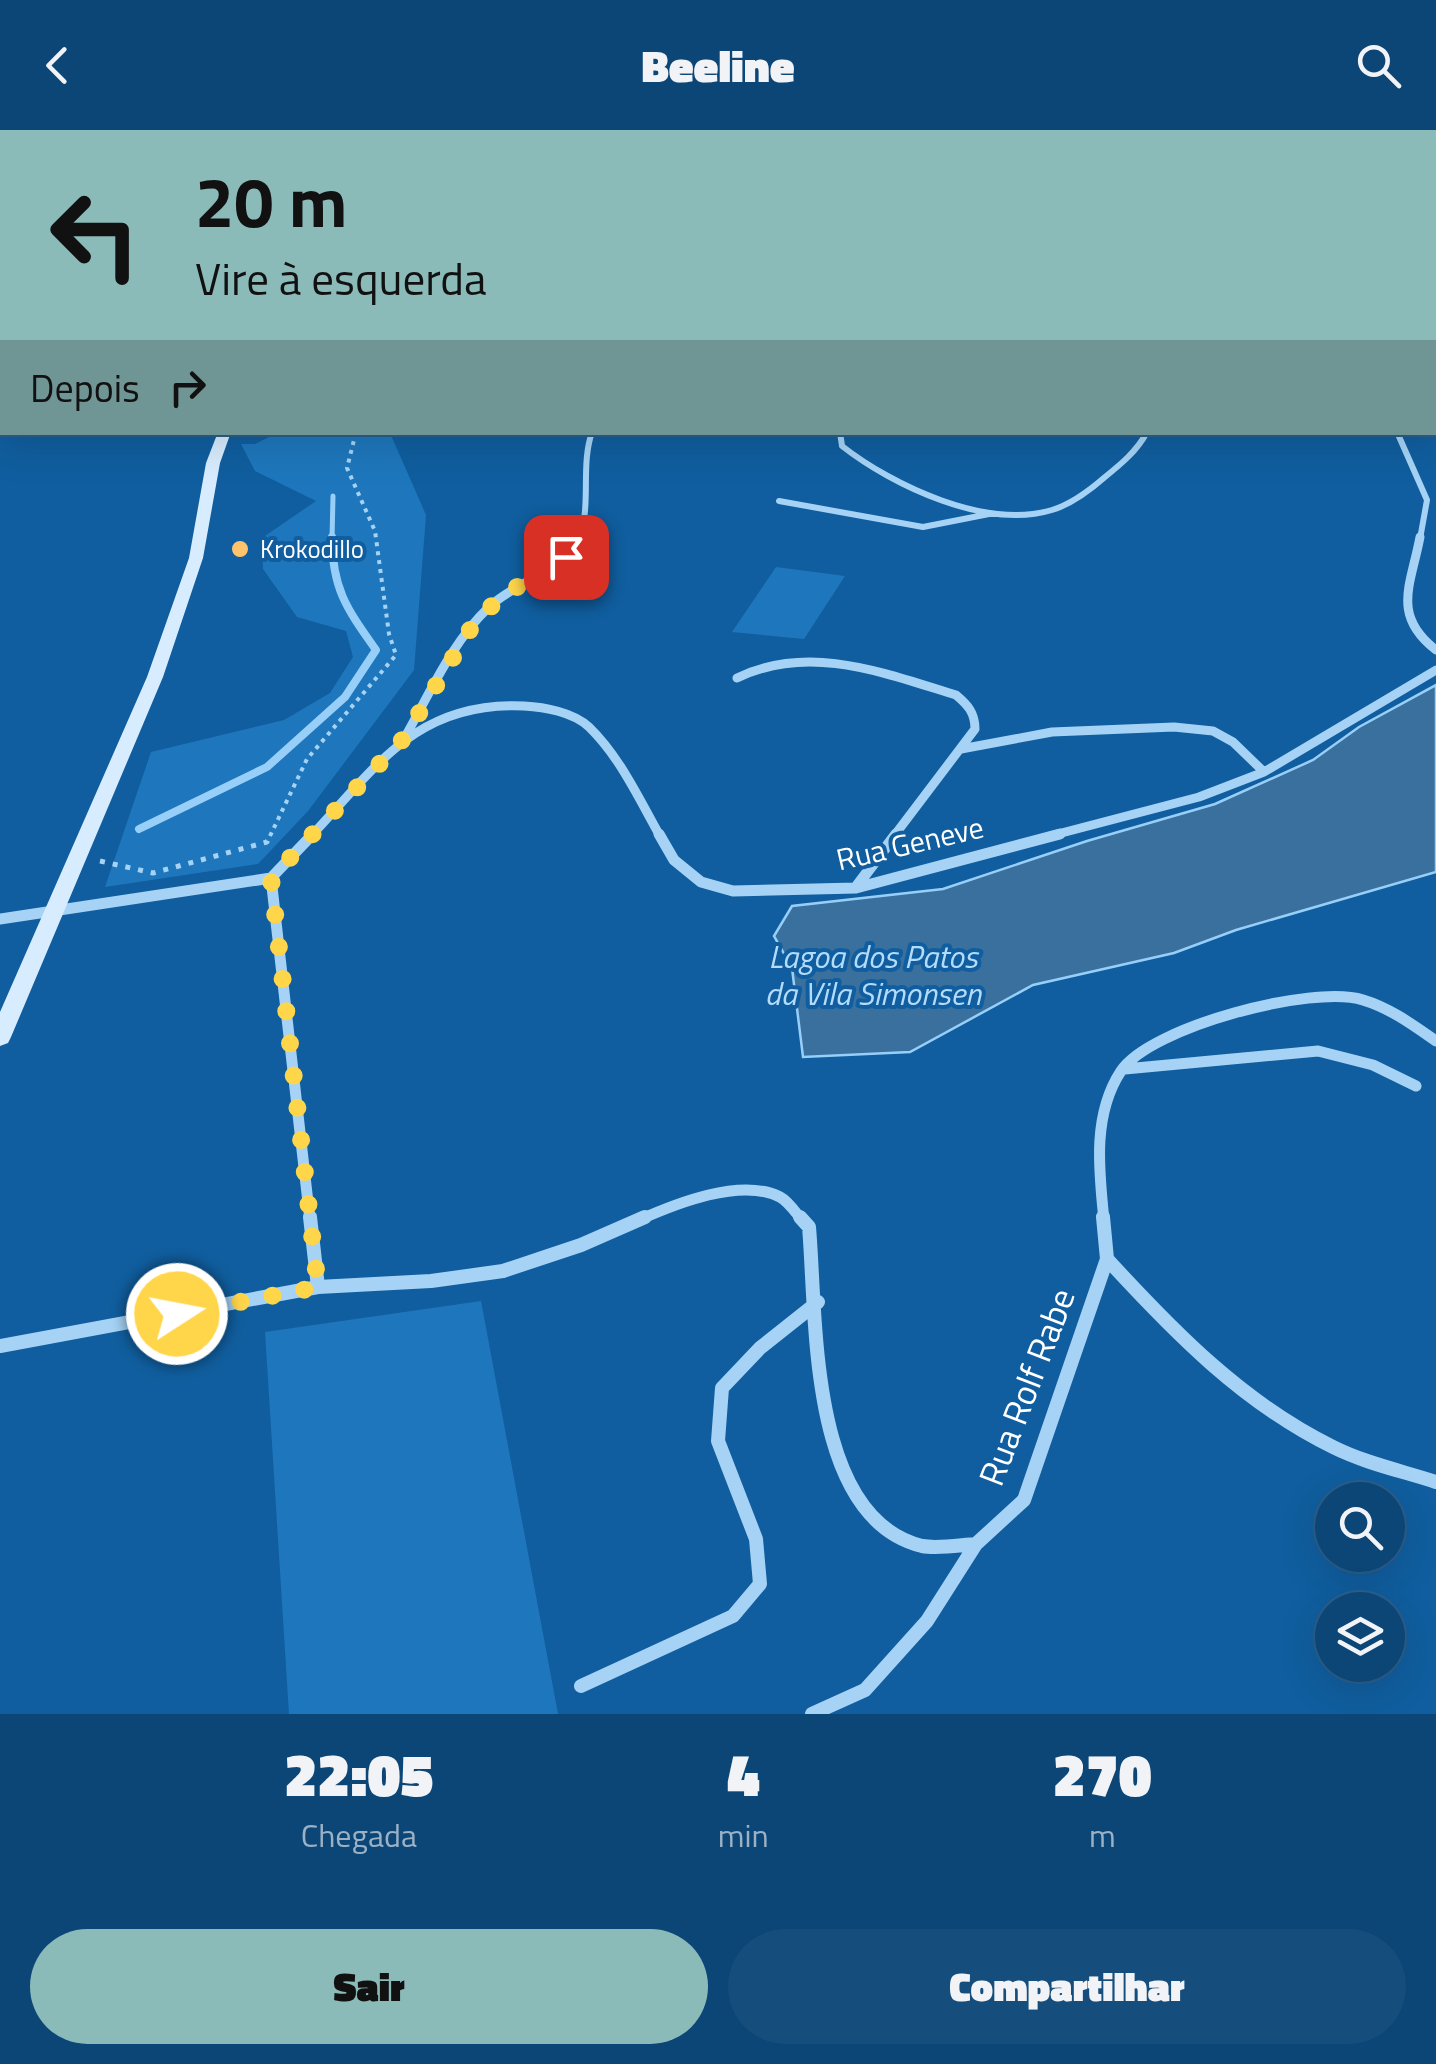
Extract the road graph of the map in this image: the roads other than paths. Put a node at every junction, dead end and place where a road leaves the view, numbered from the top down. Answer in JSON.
{"nodes":[{"id":1,"x":224,"y":435,"type":"edge"},
{"id":2,"x":591,"y":435,"type":"edge"},
{"id":3,"x":840,"y":435,"type":"edge"},
{"id":4,"x":1144,"y":435,"type":"edge"},
{"id":5,"x":1397,"y":435,"type":"edge"},
{"id":6,"x":779,"y":502,"type":"dead end"},
{"id":7,"x":990,"y":513,"type":"junction"},
{"id":8,"x":1436,"y":650,"type":"edge"},
{"id":9,"x":1436,"y":670,"type":"edge"},
{"id":10,"x":737,"y":678,"type":"dead end"},
{"id":11,"x":404,"y":738,"type":"junction"},
{"id":12,"x":961,"y":749,"type":"junction"},
{"id":13,"x":1264,"y":772,"type":"junction"},
{"id":14,"x":271,"y":878,"type":"junction"},
{"id":15,"x":856,"y":888,"type":"junction"},
{"id":16,"x":57,"y":907,"type":"junction"},
{"id":17,"x":0,"y":918,"type":"edge"},
{"id":18,"x":0,"y":1036,"type":"edge"},
{"id":19,"x":1436,"y":1041,"type":"edge"},
{"id":20,"x":1122,"y":1069,"type":"junction"},
{"id":21,"x":1416,"y":1086,"type":"dead end"},
{"id":22,"x":1107,"y":1259,"type":"junction"},
{"id":23,"x":318,"y":1287,"type":"junction"},
{"id":24,"x":818,"y":1302,"type":"junction"},
{"id":25,"x":0,"y":1346,"type":"edge"},
{"id":26,"x":1436,"y":1482,"type":"edge"},
{"id":27,"x":976,"y":1544,"type":"junction"},
{"id":28,"x":581,"y":1686,"type":"dead end"},
{"id":29,"x":812,"y":1714,"type":"edge"}],
"edges":[{"from":1,"to":16,"type":"street"},
{"from":2,"to":11,"type":"street"},
{"from":3,"to":7,"type":"street"},
{"from":4,"to":7,"type":"street"},
{"from":5,"to":8,"type":"street"},
{"from":6,"to":7,"type":"street"},
{"from":9,"to":13,"type":"street","name":"Rua Geneve"},
{"from":10,"to":12,"type":"street"},
{"from":11,"to":14,"type":"street","name":"Rua Geneve"},
{"from":11,"to":15,"type":"street","name":"Rua Geneve"},
{"from":12,"to":13,"type":"street"},
{"from":12,"to":15,"type":"street"},
{"from":13,"to":15,"type":"street","name":"Rua Geneve"},
{"from":14,"to":16,"type":"street"},
{"from":14,"to":23,"type":"street"},
{"from":16,"to":17,"type":"street"},
{"from":16,"to":18,"type":"street"},
{"from":19,"to":20,"type":"street","name":"Rua Rolf Rabe"},
{"from":20,"to":21,"type":"street"},
{"from":20,"to":22,"type":"street","name":"Rua Rolf Rabe"},
{"from":22,"to":26,"type":"street"},
{"from":22,"to":27,"type":"street","name":"Rua Rolf Rabe"},
{"from":23,"to":24,"type":"street"},
{"from":23,"to":25,"type":"street"},
{"from":24,"to":27,"type":"street"},
{"from":24,"to":28,"type":"street"},
{"from":27,"to":29,"type":"street","name":"Rua Rolf Rabe"}]}
